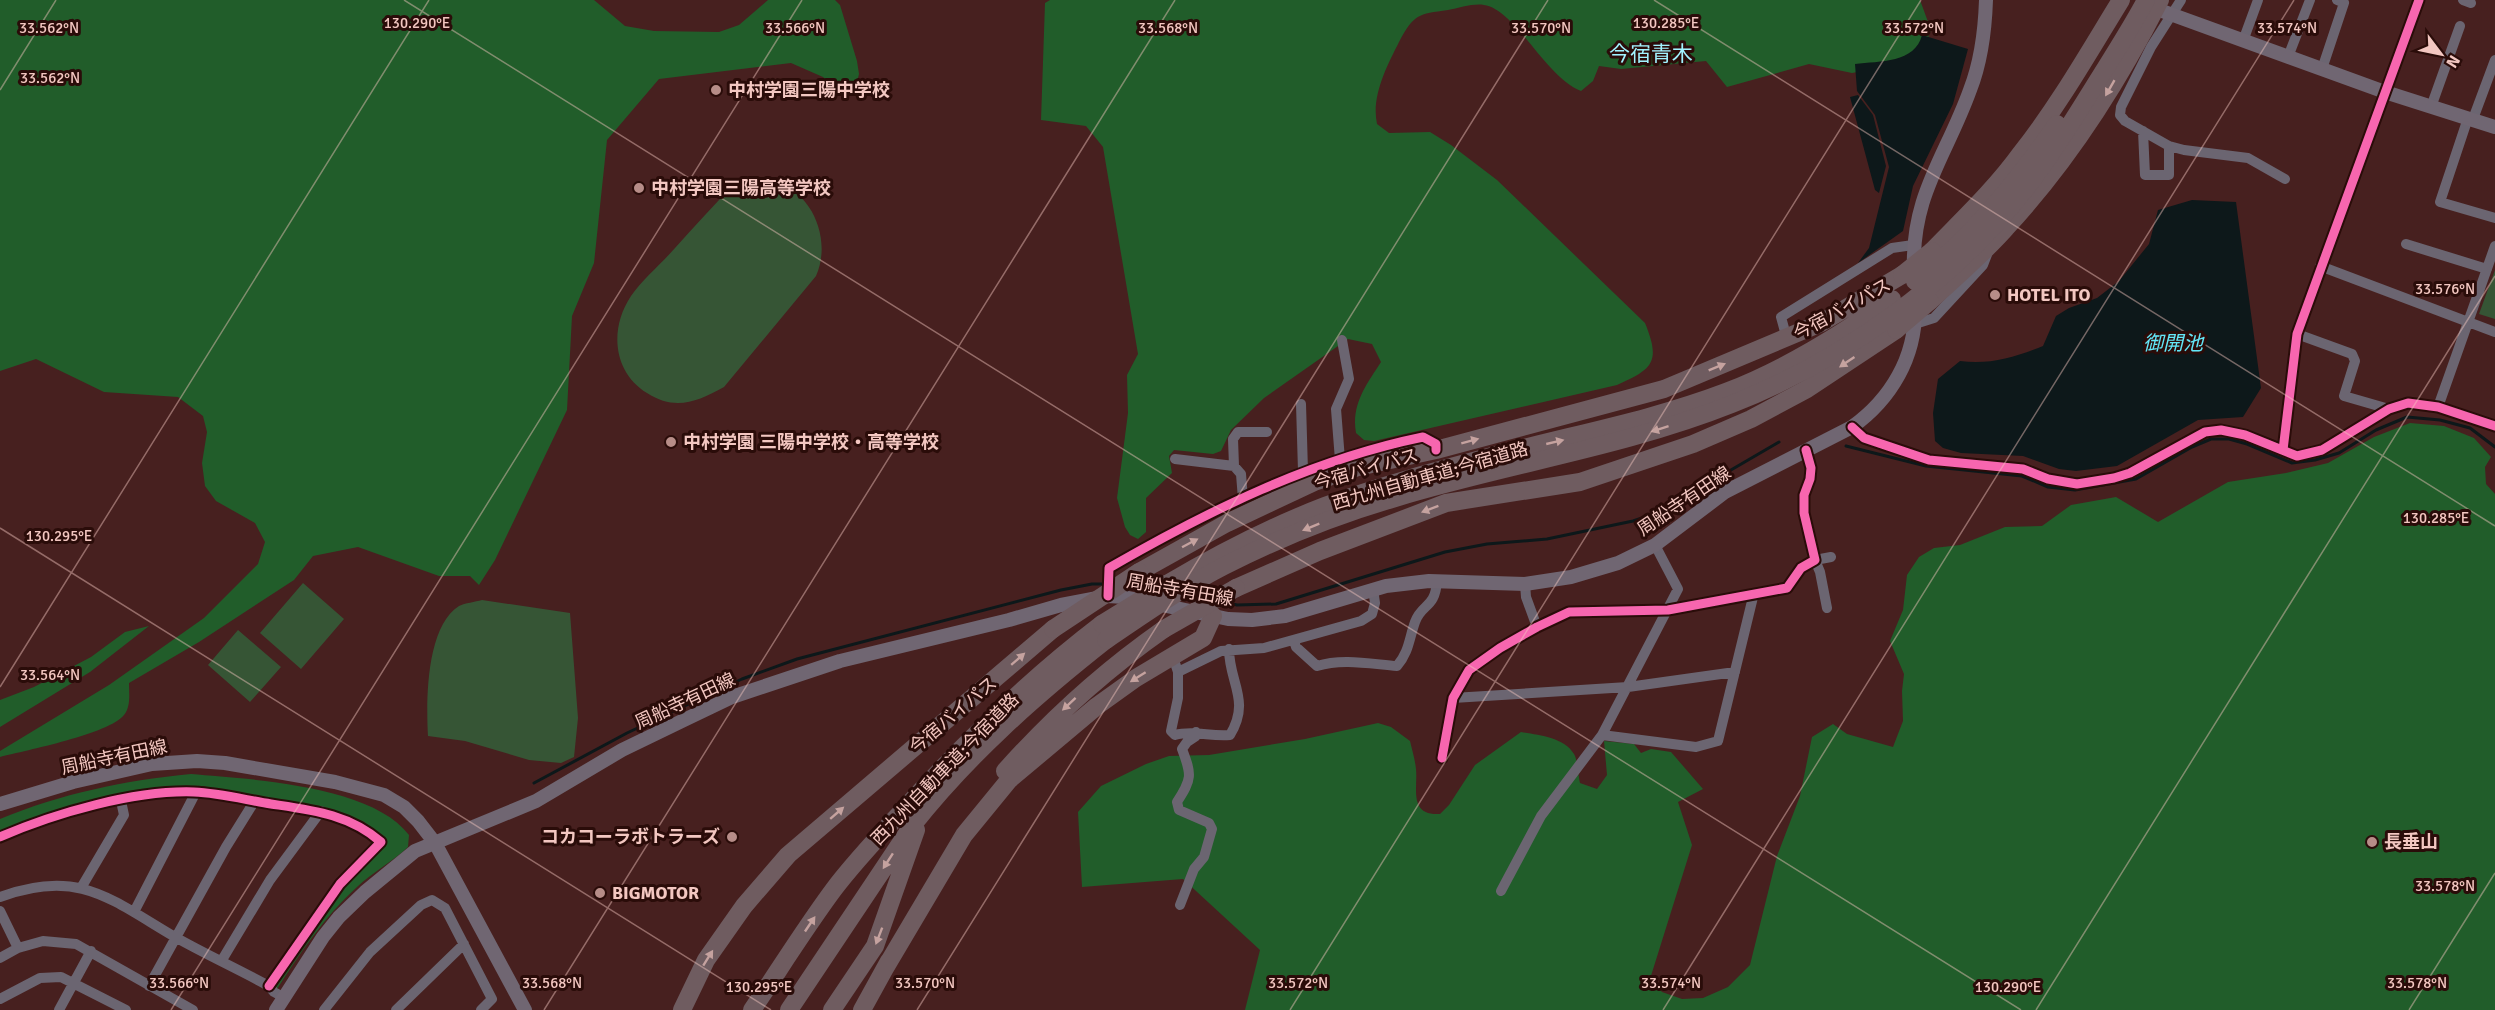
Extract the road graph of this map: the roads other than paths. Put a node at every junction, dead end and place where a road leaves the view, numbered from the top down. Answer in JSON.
{"nodes":[{"id":1,"x":1986,"y":0,"type":"edge"},
{"id":2,"x":2121,"y":0,"type":"edge"},
{"id":3,"x":2129,"y":0,"type":"edge"},
{"id":4,"x":2134,"y":0,"type":"edge"},
{"id":5,"x":2146,"y":0,"type":"edge"},
{"id":6,"x":2181,"y":0,"type":"edge"},
{"id":7,"x":2258,"y":0,"type":"edge"},
{"id":8,"x":2310,"y":0,"type":"edge"},
{"id":9,"x":2337,"y":0,"type":"edge"},
{"id":10,"x":2419,"y":0,"type":"edge"},
{"id":11,"x":2165,"y":9,"type":"edge"},
{"id":12,"x":2460,"y":26,"type":"dead end"},
{"id":13,"x":2243,"y":41,"type":"junction"},
{"id":14,"x":2108,"y":47,"type":"junction"},
{"id":15,"x":2288,"y":57,"type":"junction"},
{"id":16,"x":2495,"y":60,"type":"edge"},
{"id":17,"x":2322,"y":69,"type":"junction"},
{"id":18,"x":2385,"y":92,"type":"junction"},
{"id":19,"x":2431,"y":107,"type":"junction"},
{"id":20,"x":2471,"y":119,"type":"junction"},
{"id":21,"x":2495,"y":127,"type":"edge"},
{"id":22,"x":2143,"y":131,"type":"junction"},
{"id":23,"x":2169,"y":146,"type":"junction"},
{"id":24,"x":2285,"y":179,"type":"dead end"},
{"id":25,"x":2495,"y":218,"type":"edge"},
{"id":26,"x":1991,"y":243,"type":"junction"},
{"id":27,"x":2406,"y":244,"type":"dead end"},
{"id":28,"x":1913,"y":245,"type":"junction"},
{"id":29,"x":2495,"y":246,"type":"edge"},
{"id":30,"x":2320,"y":266,"type":"junction"},
{"id":31,"x":2487,"y":269,"type":"junction"},
{"id":32,"x":2467,"y":322,"type":"junction"},
{"id":33,"x":1915,"y":324,"type":"junction"},
{"id":34,"x":2495,"y":332,"type":"edge"},
{"id":35,"x":2297,"y":334,"type":"junction"},
{"id":36,"x":1787,"y":339,"type":"junction"},
{"id":37,"x":1342,"y":340,"type":"dead end"},
{"id":38,"x":1301,"y":404,"type":"dead end"},
{"id":39,"x":2438,"y":407,"type":"junction"},
{"id":40,"x":2389,"y":409,"type":"junction"},
{"id":41,"x":2495,"y":426,"type":"edge"},
{"id":42,"x":1852,"y":427,"type":"junction"},
{"id":43,"x":1267,"y":432,"type":"dead end"},
{"id":44,"x":1436,"y":450,"type":"junction"},
{"id":45,"x":1806,"y":450,"type":"junction"},
{"id":46,"x":2283,"y":450,"type":"junction"},
{"id":47,"x":1175,"y":459,"type":"dead end"},
{"id":48,"x":1340,"y":459,"type":"junction"},
{"id":49,"x":1234,"y":466,"type":"junction"},
{"id":50,"x":1303,"y":471,"type":"junction"},
{"id":51,"x":1243,"y":499,"type":"junction"},
{"id":52,"x":1655,"y":545,"type":"junction"},
{"id":53,"x":1831,"y":557,"type":"dead end"},
{"id":54,"x":1815,"y":560,"type":"junction"},
{"id":55,"x":1437,"y":581,"type":"junction"},
{"id":56,"x":1525,"y":584,"type":"junction"},
{"id":57,"x":1373,"y":589,"type":"junction"},
{"id":58,"x":1754,"y":593,"type":"junction"},
{"id":59,"x":1108,"y":596,"type":"junction"},
{"id":60,"x":1827,"y":608,"type":"dead end"},
{"id":61,"x":1668,"y":610,"type":"junction"},
{"id":62,"x":1213,"y":616,"type":"junction"},
{"id":63,"x":1537,"y":627,"type":"junction"},
{"id":64,"x":1294,"y":641,"type":"junction"},
{"id":65,"x":1229,"y":649,"type":"junction"},
{"id":66,"x":1175,"y":664,"type":"junction"},
{"id":67,"x":1067,"y":670,"type":"junction"},
{"id":68,"x":1735,"y":672,"type":"junction"},
{"id":69,"x":1628,"y":687,"type":"junction"},
{"id":70,"x":1453,"y":698,"type":"junction"},
{"id":71,"x":1196,"y":732,"type":"junction"},
{"id":72,"x":1602,"y":735,"type":"junction"},
{"id":73,"x":1007,"y":739,"type":"dead end"},
{"id":74,"x":1442,"y":758,"type":"dead end"},
{"id":75,"x":196,"y":792,"type":"junction"},
{"id":76,"x":925,"y":796,"type":"junction"},
{"id":77,"x":121,"y":801,"type":"junction"},
{"id":78,"x":254,"y":802,"type":"junction"},
{"id":79,"x":0,"y":804,"type":"edge"},
{"id":80,"x":321,"y":811,"type":"junction"},
{"id":81,"x":0,"y":837,"type":"edge"},
{"id":82,"x":435,"y":843,"type":"junction"},
{"id":83,"x":915,"y":856,"type":"dead end"},
{"id":84,"x":900,"y":881,"type":"junction"},
{"id":85,"x":81,"y":888,"type":"junction"},
{"id":86,"x":1501,"y":891,"type":"dead end"},
{"id":87,"x":0,"y":897,"type":"edge"},
{"id":88,"x":1180,"y":905,"type":"dead end"},
{"id":89,"x":0,"y":911,"type":"edge"},
{"id":90,"x":134,"y":912,"type":"junction"},
{"id":91,"x":177,"y":938,"type":"junction"},
{"id":92,"x":464,"y":944,"type":"junction"},
{"id":93,"x":18,"y":948,"type":"junction"},
{"id":94,"x":91,"y":951,"type":"junction"},
{"id":95,"x":0,"y":958,"type":"edge"},
{"id":96,"x":222,"y":960,"type":"junction"},
{"id":97,"x":884,"y":970,"type":"junction"},
{"id":98,"x":74,"y":982,"type":"junction"},
{"id":99,"x":149,"y":986,"type":"junction"},
{"id":100,"x":269,"y":986,"type":"junction"},
{"id":101,"x":0,"y":999,"type":"edge"},
{"id":102,"x":279,"y":1004,"type":"edge"},
{"id":103,"x":118,"y":1008,"type":"edge"},
{"id":104,"x":59,"y":1010,"type":"edge"},
{"id":105,"x":193,"y":1010,"type":"edge"},
{"id":106,"x":324,"y":1010,"type":"edge"},
{"id":107,"x":396,"y":1010,"type":"edge"},
{"id":108,"x":481,"y":1010,"type":"edge"},
{"id":109,"x":525,"y":1010,"type":"edge"},
{"id":110,"x":682,"y":1010,"type":"edge"},
{"id":111,"x":752,"y":1010,"type":"edge"},
{"id":112,"x":789,"y":1010,"type":"edge"},
{"id":113,"x":832,"y":1010,"type":"edge"},
{"id":114,"x":862,"y":1010,"type":"edge"}],
"edges":[{"from":1,"to":28,"type":"main road","name":"周船寺有田線"},
{"from":2,"to":36,"type":"highway","name":"今宿バイパス","bridge":true},
{"from":3,"to":14,"type":"highway"},
{"from":4,"to":14,"type":"highway","name":"西九州自動車道;今宿道路"},
{"from":5,"to":67,"type":"highway","name":"西九州自動車道;今宿道路","one_way":true,"bridge":true},
{"from":6,"to":11,"type":"street"},
{"from":7,"to":13,"type":"street"},
{"from":8,"to":15,"type":"street"},
{"from":9,"to":17,"type":"street"},
{"from":10,"to":18,"type":"street"},
{"from":11,"to":13,"type":"main road"},
{"from":11,"to":22,"type":"street"},
{"from":11,"to":26,"type":"highway","one_way":true},
{"from":12,"to":19,"type":"street"},
{"from":13,"to":15,"type":"main road"},
{"from":76,"to":14,"type":"highway","name":"西九州自動車道;今宿道路","one_way":true,"bridge":true},
{"from":15,"to":17,"type":"main road"},
{"from":16,"to":20,"type":"street"},
{"from":17,"to":18,"type":"main road"},
{"from":18,"to":19,"type":"main road"},
{"from":18,"to":30,"type":"street"},
{"from":19,"to":20,"type":"main road"},
{"from":20,"to":21,"type":"main road"},
{"from":20,"to":25,"type":"street"},
{"from":22,"to":23,"type":"street"},
{"from":22,"to":23,"type":"street"},
{"from":23,"to":24,"type":"street"},
{"from":26,"to":33,"type":"street"},
{"from":26,"to":97,"type":"highway","one_way":true,"bridge":true},
{"from":27,"to":31,"type":"street"},
{"from":28,"to":33,"type":"main road","name":"周船寺有田線"},
{"from":28,"to":36,"type":"street"},
{"from":29,"to":31,"type":"street"},
{"from":30,"to":32,"type":"street"},
{"from":30,"to":35,"type":"street"},
{"from":31,"to":32,"type":"street"},
{"from":32,"to":34,"type":"street"},
{"from":32,"to":39,"type":"street"},
{"from":33,"to":42,"type":"main road","name":"周船寺有田線"},
{"from":35,"to":40,"type":"street"},
{"from":35,"to":46,"type":"street"},
{"from":44,"to":36,"type":"highway","name":"今宿バイパス","one_way":true},
{"from":37,"to":48,"type":"street"},
{"from":38,"to":50,"type":"street"},
{"from":39,"to":40,"type":"street"},
{"from":39,"to":41,"type":"street"},
{"from":40,"to":46,"type":"street"},
{"from":42,"to":45,"type":"main road","name":"周船寺有田線"},
{"from":42,"to":46,"type":"street"},
{"from":43,"to":49,"type":"street"},
{"from":44,"to":48,"type":"street"},
{"from":110,"to":44,"type":"highway","name":"今宿バイパス","one_way":true,"bridge":true},
{"from":45,"to":52,"type":"main road","name":"周船寺有田線"},
{"from":45,"to":54,"type":"street"},
{"from":47,"to":49,"type":"street"},
{"from":48,"to":50,"type":"street"},
{"from":49,"to":51,"type":"street"},
{"from":50,"to":51,"type":"street"},
{"from":51,"to":59,"type":"street"},
{"from":52,"to":56,"type":"main road","name":"周船寺有田線"},
{"from":52,"to":61,"type":"street"},
{"from":53,"to":54,"type":"street"},
{"from":54,"to":58,"type":"street"},
{"from":54,"to":60,"type":"street"},
{"from":55,"to":56,"type":"main road","name":"周船寺有田線"},
{"from":55,"to":57,"type":"main road","name":"周船寺有田線"},
{"from":55,"to":64,"type":"street"},
{"from":56,"to":63,"type":"street"},
{"from":57,"to":62,"type":"main road","name":"周船寺有田線"},
{"from":57,"to":64,"type":"street"},
{"from":58,"to":61,"type":"street"},
{"from":58,"to":68,"type":"street"},
{"from":59,"to":62,"type":"main road","name":"周船寺有田線"},
{"from":59,"to":82,"type":"main road","name":"周船寺有田線"},
{"from":61,"to":63,"type":"street"},
{"from":61,"to":69,"type":"street"},
{"from":62,"to":66,"type":"highway"},
{"from":63,"to":70,"type":"street"},
{"from":64,"to":65,"type":"street"},
{"from":65,"to":66,"type":"street"},
{"from":65,"to":71,"type":"street"},
{"from":66,"to":71,"type":"street"},
{"from":66,"to":97,"type":"highway","one_way":true},
{"from":67,"to":73,"type":"highway"},
{"from":67,"to":76,"type":"highway","name":"西九州自動車道;今宿道路"},
{"from":68,"to":69,"type":"street"},
{"from":68,"to":72,"type":"street"},
{"from":69,"to":70,"type":"street"},
{"from":69,"to":72,"type":"street"},
{"from":70,"to":74,"type":"street"},
{"from":71,"to":88,"type":"street"},
{"from":72,"to":86,"type":"street"},
{"from":75,"to":77,"type":"street"},
{"from":75,"to":78,"type":"street"},
{"from":75,"to":90,"type":"street"},
{"from":76,"to":84,"type":"highway"},
{"from":111,"to":76,"type":"highway","name":"西九州自動車道;今宿道路","one_way":true},
{"from":76,"to":112,"type":"highway","name":"西九州自動車道;今宿道路","one_way":true},
{"from":77,"to":81,"type":"street"},
{"from":77,"to":85,"type":"street"},
{"from":78,"to":80,"type":"street"},
{"from":78,"to":91,"type":"street"},
{"from":79,"to":82,"type":"main road","name":"周船寺有田線"},
{"from":80,"to":96,"type":"street"},
{"from":80,"to":100,"type":"street"},
{"from":82,"to":102,"type":"main road"},
{"from":82,"to":109,"type":"main road"},
{"from":83,"to":84,"type":"highway"},
{"from":84,"to":113,"type":"highway","one_way":true},
{"from":85,"to":87,"type":"street"},
{"from":85,"to":90,"type":"street"},
{"from":89,"to":93,"type":"street"},
{"from":90,"to":91,"type":"street"},
{"from":91,"to":96,"type":"street"},
{"from":91,"to":99,"type":"street"},
{"from":92,"to":106,"type":"street"},
{"from":92,"to":107,"type":"street"},
{"from":92,"to":108,"type":"street"},
{"from":93,"to":94,"type":"street"},
{"from":93,"to":95,"type":"street"},
{"from":94,"to":98,"type":"street"},
{"from":94,"to":99,"type":"street"},
{"from":96,"to":100,"type":"street"},
{"from":97,"to":114,"type":"highway"},
{"from":98,"to":101,"type":"street"},
{"from":98,"to":103,"type":"street"},
{"from":98,"to":104,"type":"street"},
{"from":99,"to":105,"type":"street"},
{"from":100,"to":102,"type":"street"}]}
